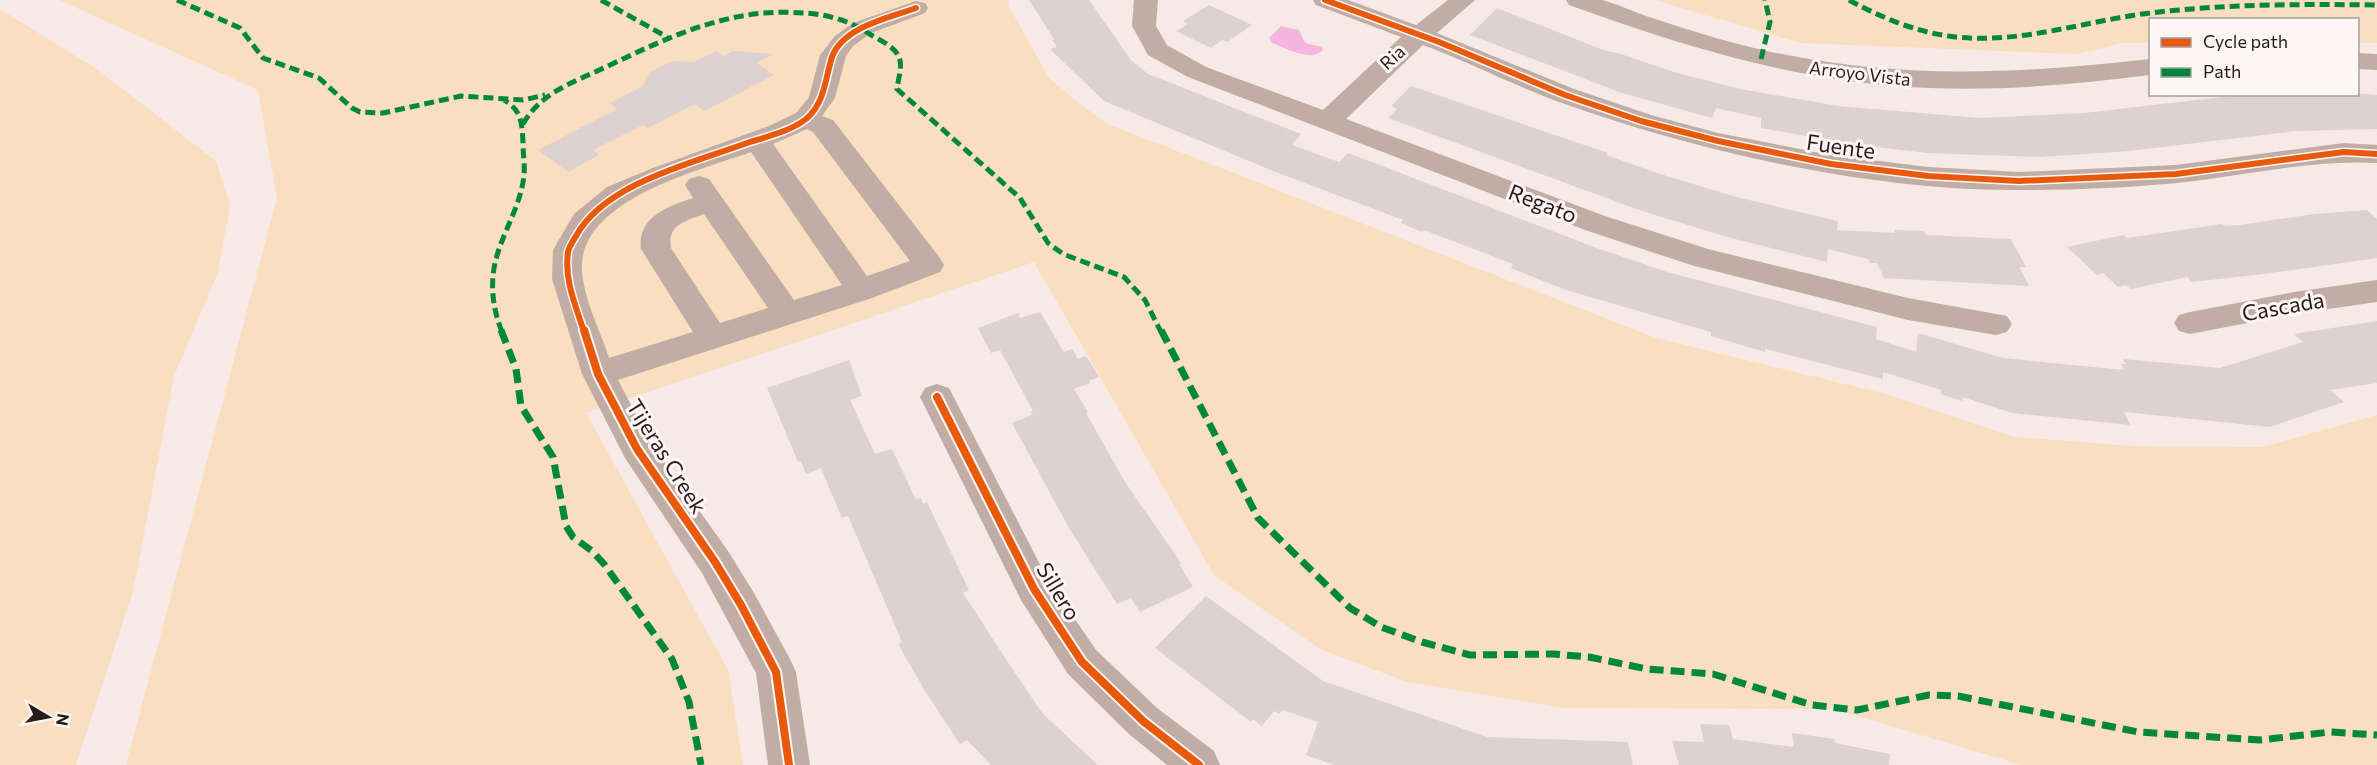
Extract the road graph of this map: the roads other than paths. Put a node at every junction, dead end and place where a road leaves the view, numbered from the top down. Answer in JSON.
{"nodes":[{"id":1,"x":1146,"y":0,"type":"edge"},
{"id":2,"x":1325,"y":0,"type":"edge"},
{"id":3,"x":1463,"y":0,"type":"edge"},
{"id":4,"x":1578,"y":0,"type":"edge"},
{"id":5,"x":920,"y":4,"type":"edge"},
{"id":6,"x":1419,"y":34,"type":"junction"},
{"id":7,"x":2359,"y":61,"type":"edge"},
{"id":8,"x":2377,"y":62,"type":"edge"},
{"id":9,"x":2149,"y":67,"type":"edge"},
{"id":10,"x":806,"y":119,"type":"junction"},
{"id":11,"x":1328,"y":121,"type":"junction"},
{"id":12,"x":757,"y":141,"type":"junction"},
{"id":13,"x":2377,"y":154,"type":"edge"},
{"id":14,"x":686,"y":166,"type":"junction"},
{"id":15,"x":711,"y":202,"type":"junction"},
{"id":16,"x":861,"y":290,"type":"junction"},
{"id":17,"x":2377,"y":291,"type":"edge"},
{"id":18,"x":787,"y":313,"type":"junction"},
{"id":19,"x":2190,"y":323,"type":"dead end"},
{"id":20,"x":1996,"y":324,"type":"dead end"},
{"id":21,"x":712,"y":337,"type":"junction"},
{"id":22,"x":598,"y":374,"type":"junction"},
{"id":23,"x":937,"y":397,"type":"dead end"},
{"id":24,"x":789,"y":765,"type":"edge"},
{"id":25,"x":1199,"y":765,"type":"edge"}],
"edges":[{"from":1,"to":11,"type":"street","name":"Regato"},
{"from":2,"to":6,"type":"street","name":"Fuente"},
{"from":3,"to":6,"type":"street","name":"Ria"},
{"from":4,"to":9,"type":"street","name":"Arroyo Vista"},
{"from":5,"to":10,"type":"street"},
{"from":6,"to":11,"type":"street","name":"Ria"},
{"from":6,"to":13,"type":"street","name":"Fuente"},
{"from":7,"to":8,"type":"street"},
{"from":10,"to":12,"type":"street","name":"Tijeras Creek"},
{"from":10,"to":16,"type":"street"},
{"from":11,"to":20,"type":"street","name":"Regato"},
{"from":12,"to":14,"type":"street","name":"Tijeras Creek"},
{"from":12,"to":16,"type":"street"},
{"from":14,"to":15,"type":"street"},
{"from":14,"to":22,"type":"street","name":"Tijeras Creek"},
{"from":15,"to":18,"type":"street"},
{"from":15,"to":21,"type":"street"},
{"from":16,"to":18,"type":"street"},
{"from":17,"to":19,"type":"street","name":"Cascada"},
{"from":18,"to":21,"type":"street"},
{"from":21,"to":22,"type":"street"},
{"from":22,"to":24,"type":"street","name":"Tijeras Creek"},
{"from":23,"to":25,"type":"street","name":"Sillero"}]}
